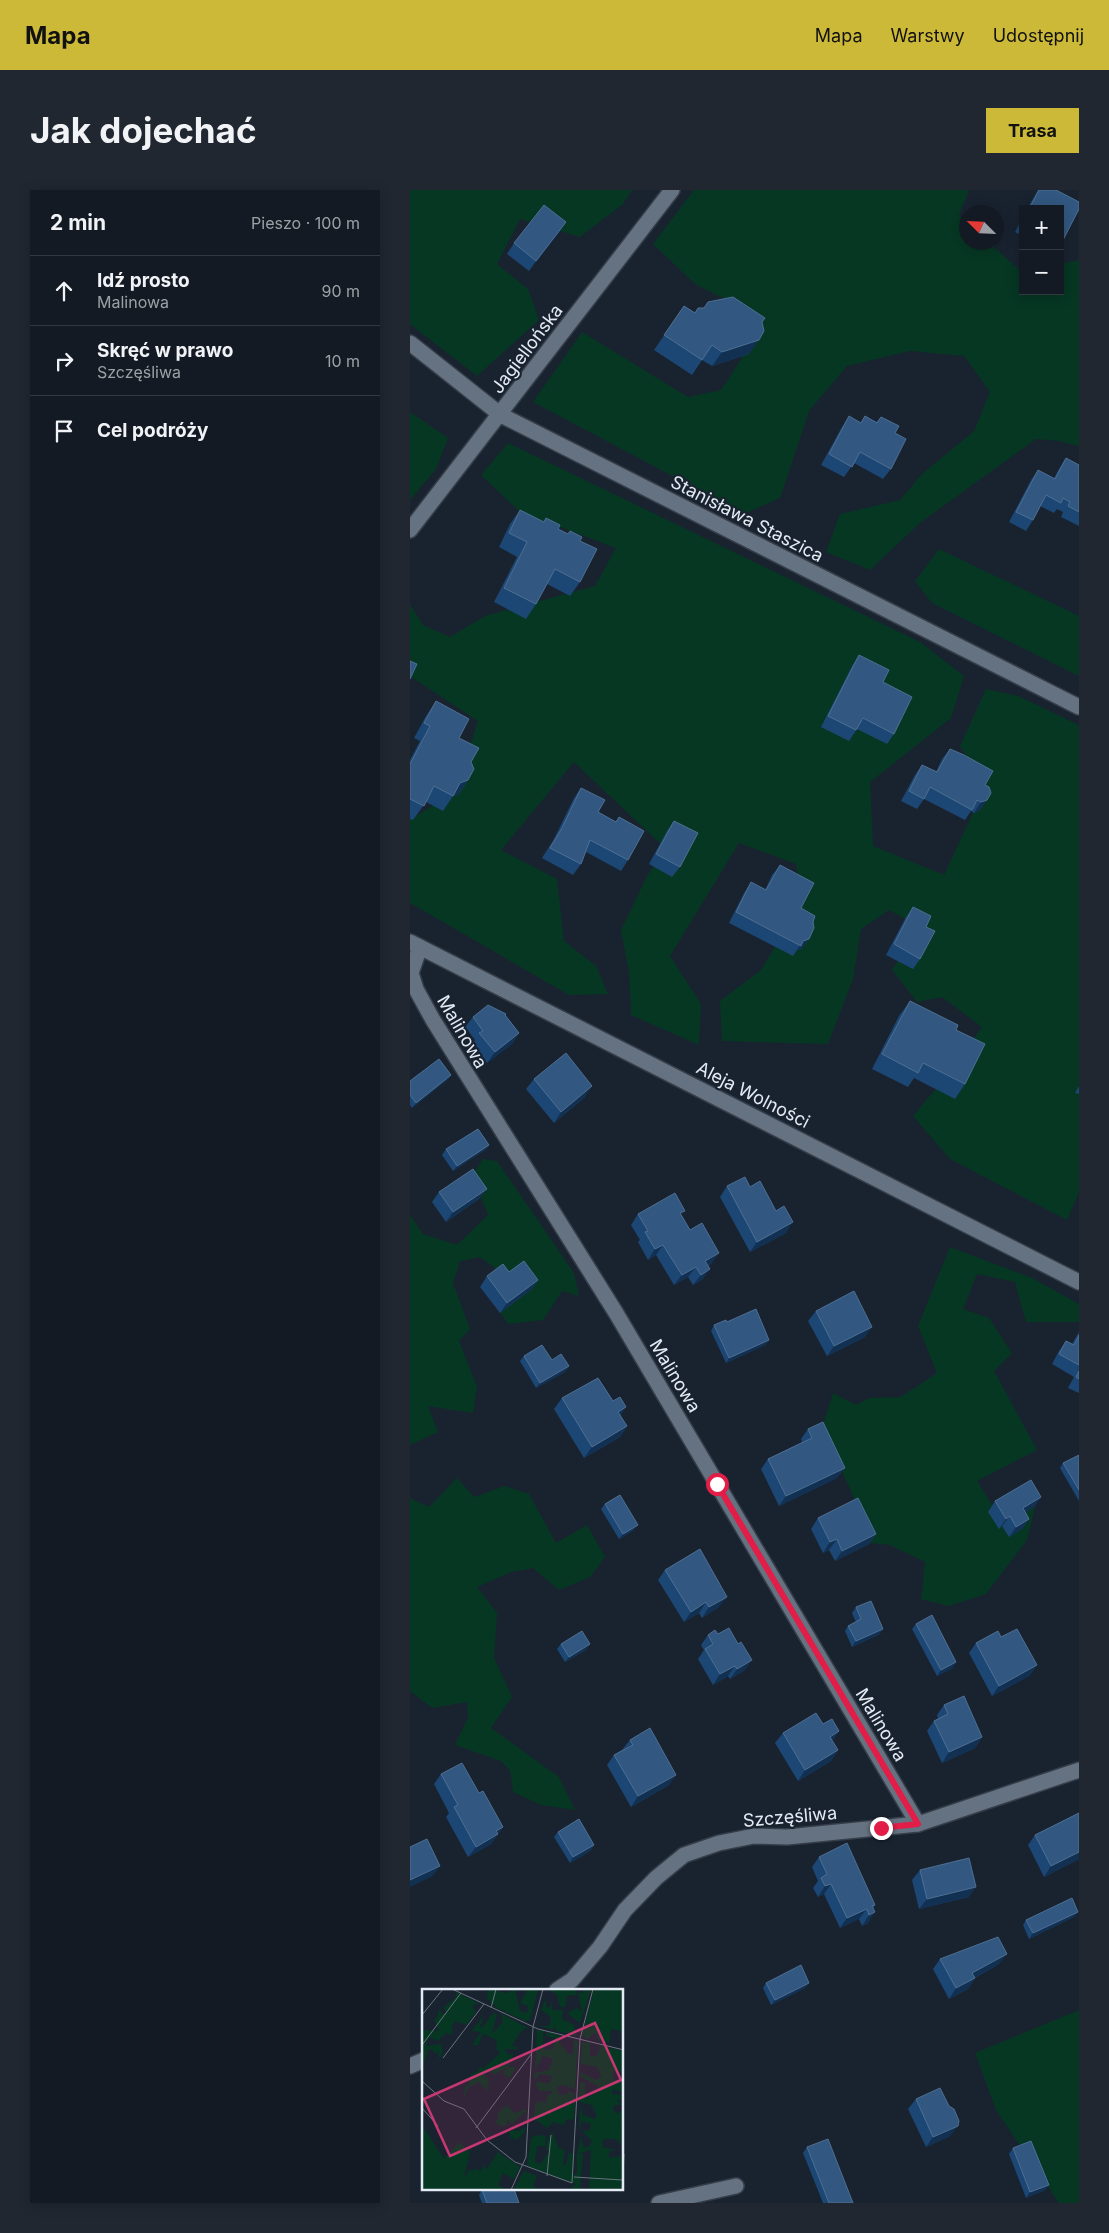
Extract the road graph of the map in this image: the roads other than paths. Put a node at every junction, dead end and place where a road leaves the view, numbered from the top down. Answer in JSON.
{"nodes":[{"id":1,"x":672,"y":190,"type":"edge"},
{"id":2,"x":410,"y":343,"type":"edge"},
{"id":3,"x":501,"y":415,"type":"junction"},
{"id":4,"x":410,"y":530,"type":"edge"},
{"id":5,"x":1079,"y":707,"type":"edge"},
{"id":6,"x":415,"y":944,"type":"edge"},
{"id":7,"x":1079,"y":1282,"type":"edge"},
{"id":8,"x":1079,"y":1770,"type":"edge"},
{"id":9,"x":918,"y":1824,"type":"junction"},
{"id":10,"x":558,"y":1989,"type":"edge"},
{"id":11,"x":422,"y":2061,"type":"edge"},
{"id":12,"x":410,"y":2066,"type":"edge"},
{"id":13,"x":736,"y":2186,"type":"dead end"},
{"id":14,"x":659,"y":2203,"type":"edge"}],
"edges":[{"from":1,"to":3,"type":"street","name":"Jagiellońska"},
{"from":2,"to":3,"type":"street","name":"Stanisława Staszica"},
{"from":3,"to":4,"type":"street","name":"Jagiellońska"},
{"from":3,"to":5,"type":"street","name":"Stanisława Staszica"},
{"from":6,"to":7,"type":"street","name":"Aleja Wolności"},
{"from":6,"to":9,"type":"street","name":"Malinowa"},
{"from":8,"to":9,"type":"street","name":"Szczęśliwa"},
{"from":9,"to":10,"type":"street","name":"Szczęśliwa"},
{"from":11,"to":12,"type":"street"},
{"from":13,"to":14,"type":"street"}]}
